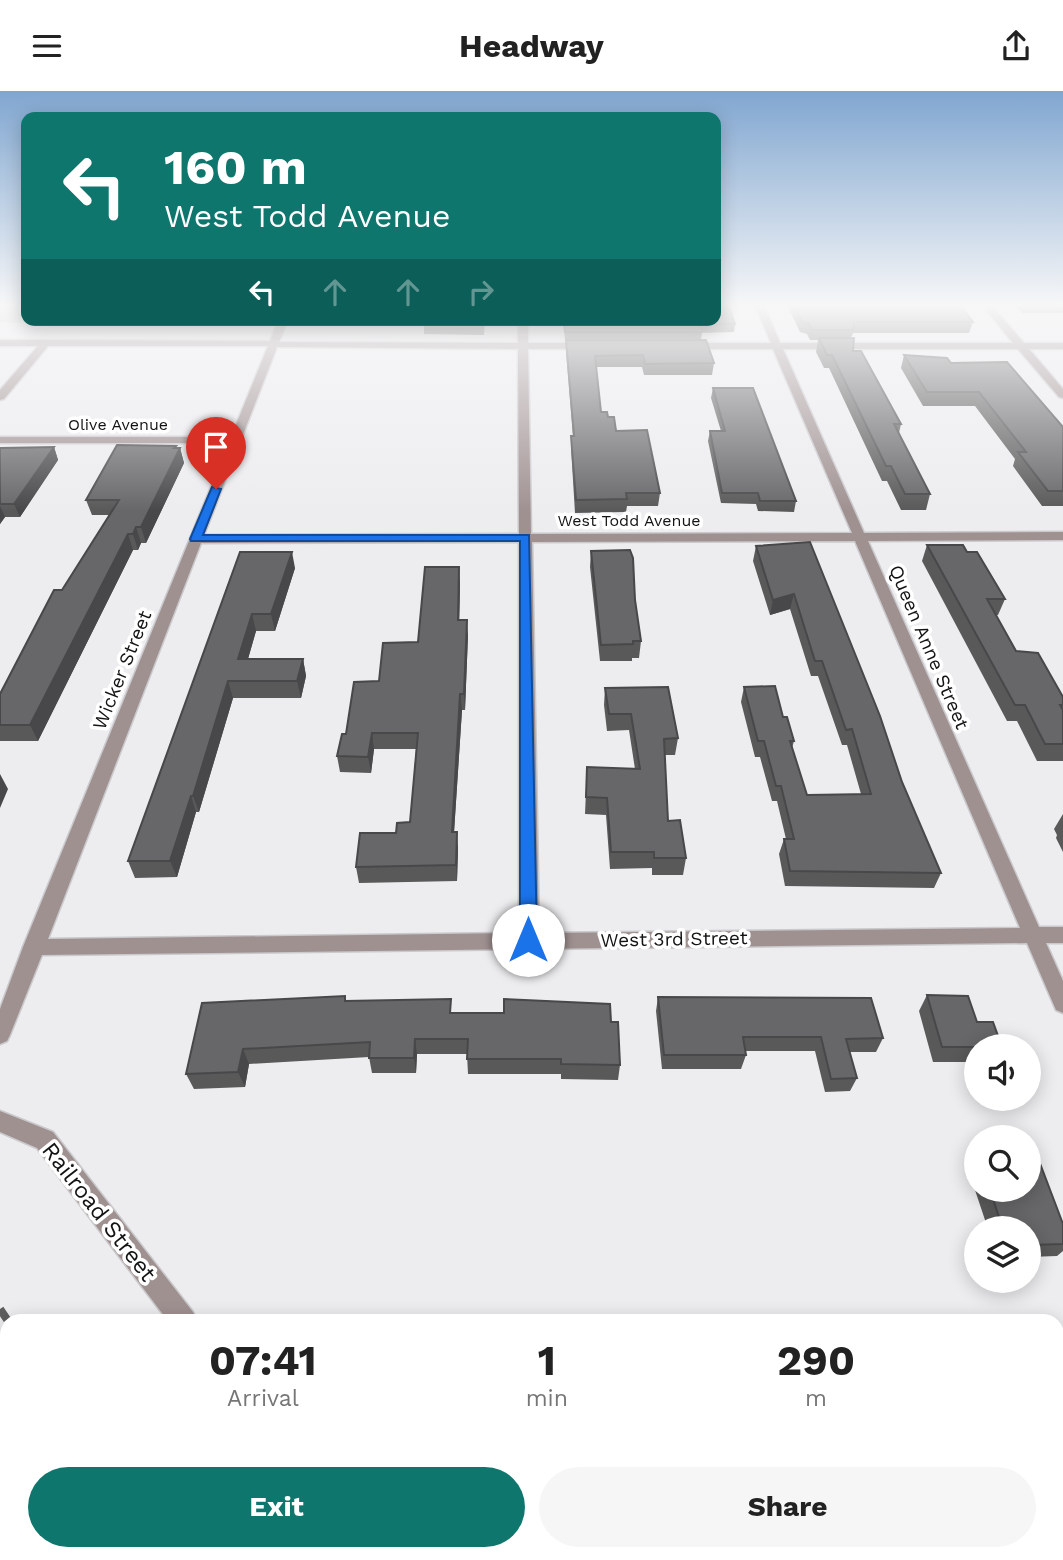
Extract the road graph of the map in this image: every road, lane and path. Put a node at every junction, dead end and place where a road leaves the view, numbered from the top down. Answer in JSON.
{"nodes":[{"id":1,"x":20,"y":374,"type":"edge"},
{"id":2,"x":262,"y":374,"type":"edge"},
{"id":3,"x":524,"y":374,"type":"edge"},
{"id":4,"x":789,"y":374,"type":"edge"},
{"id":5,"x":1045,"y":374,"type":"edge"},
{"id":6,"x":1063,"y":395,"type":"edge"},
{"id":7,"x":0,"y":397,"type":"edge"},
{"id":8,"x":0,"y":440,"type":"edge"},
{"id":9,"x":236,"y":440,"type":"junction"},
{"id":10,"x":1063,"y":536,"type":"edge"},
{"id":11,"x":860,"y":537,"type":"junction"},
{"id":12,"x":525,"y":538,"type":"junction"},
{"id":13,"x":195,"y":539,"type":"junction"},
{"id":14,"x":1033,"y":935,"type":"junction"},
{"id":15,"x":1063,"y":935,"type":"edge"},
{"id":16,"x":528,"y":940,"type":"junction"},
{"id":17,"x":33,"y":947,"type":"junction"},
{"id":18,"x":1063,"y":1004,"type":"edge"},
{"id":19,"x":0,"y":1035,"type":"edge"},
{"id":20,"x":0,"y":1121,"type":"edge"},
{"id":21,"x":179,"y":1314,"type":"edge"}],
"edges":[{"from":1,"to":7,"type":"street"},
{"from":2,"to":9,"type":"street","name":"Wicker Street"},
{"from":3,"to":12,"type":"street"},
{"from":4,"to":11,"type":"street","name":"Queen Anne Street"},
{"from":5,"to":6,"type":"street"},
{"from":8,"to":9,"type":"street","name":"Olive Avenue"},
{"from":9,"to":13,"type":"street","name":"Wicker Street"},
{"from":10,"to":11,"type":"street","name":"West Todd Avenue"},
{"from":11,"to":12,"type":"street","name":"West Todd Avenue"},
{"from":11,"to":14,"type":"street","name":"Queen Anne Street"},
{"from":12,"to":13,"type":"street","name":"West Todd Avenue"},
{"from":12,"to":16,"type":"street"},
{"from":13,"to":17,"type":"street","name":"Wicker Street"},
{"from":14,"to":15,"type":"street","name":"West 3rd Street"},
{"from":14,"to":16,"type":"street","name":"West 3rd Street"},
{"from":14,"to":18,"type":"street","name":"Queen Anne Street"},
{"from":16,"to":17,"type":"street","name":"West 3rd Street"},
{"from":17,"to":19,"type":"street","name":"Wicker Street"},
{"from":20,"to":21,"type":"street","name":"Railroad Street"}]}
